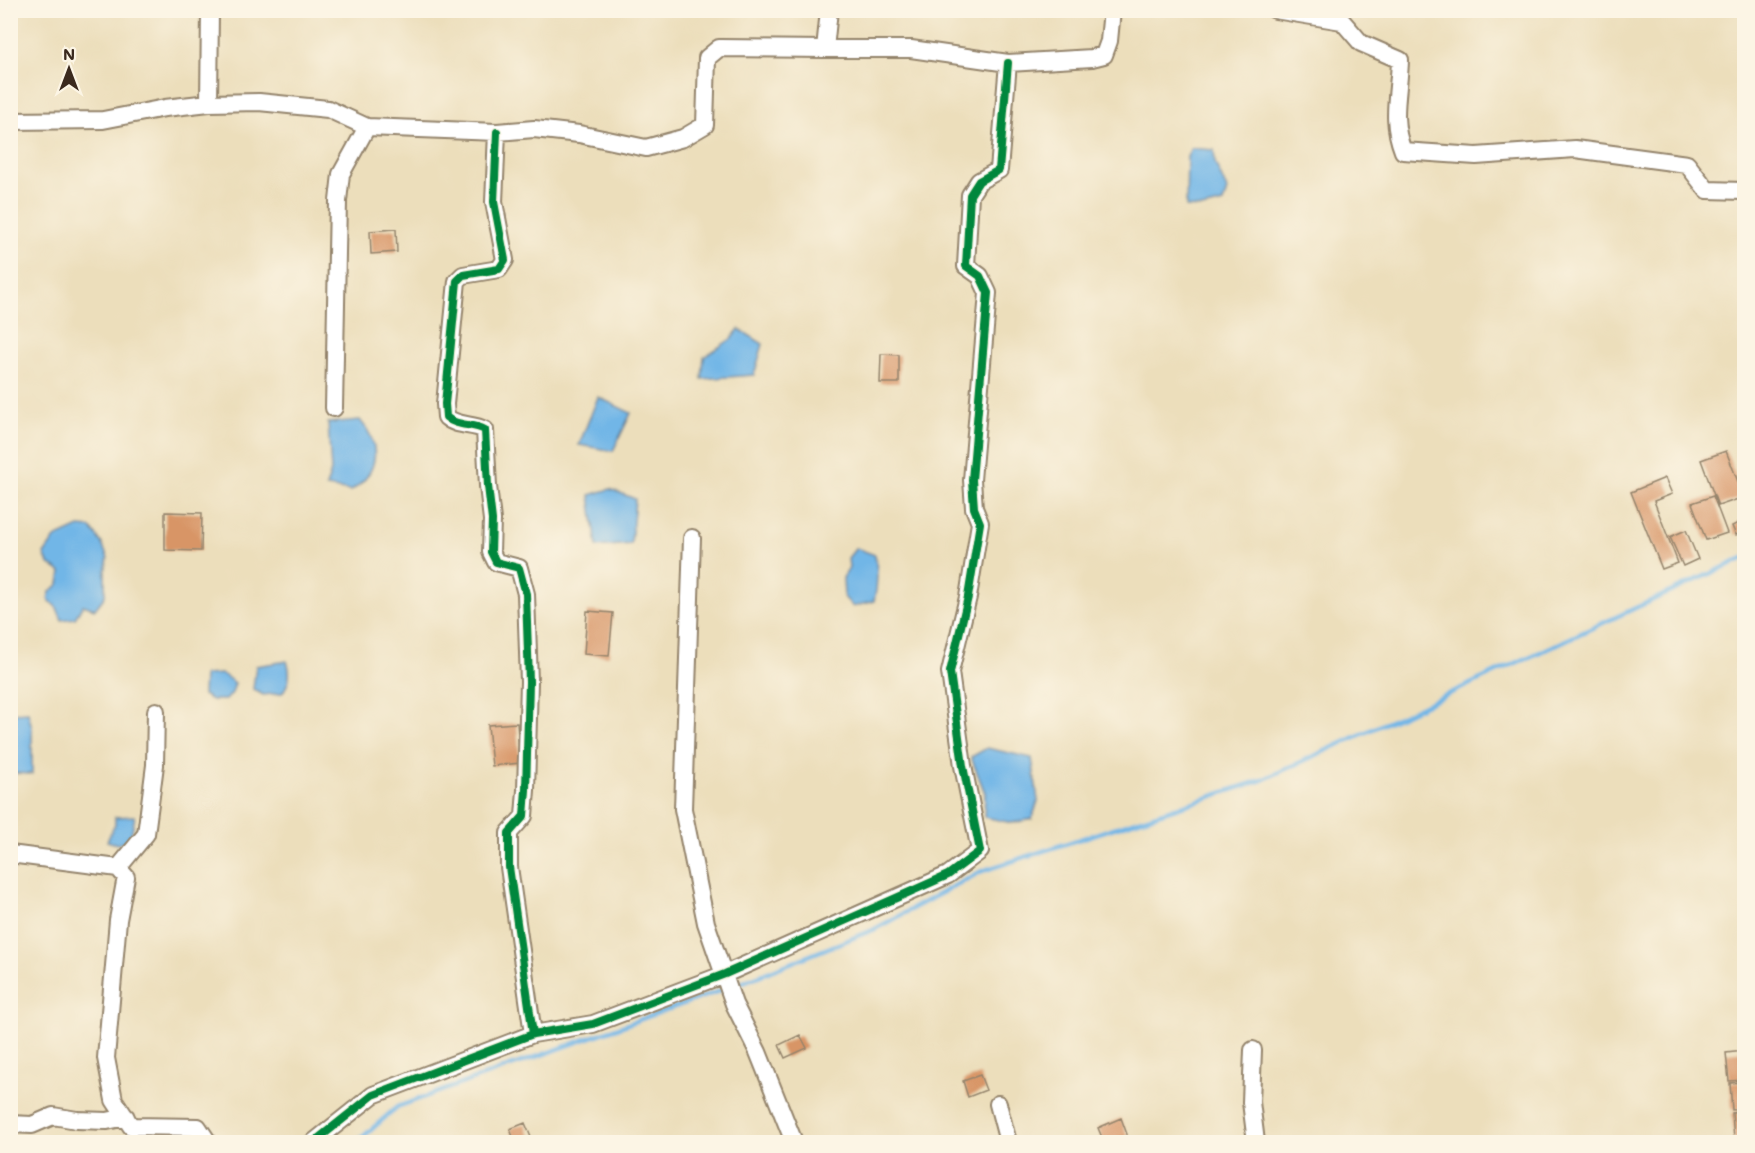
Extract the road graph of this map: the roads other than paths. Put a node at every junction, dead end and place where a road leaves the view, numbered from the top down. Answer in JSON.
{"nodes":[{"id":1,"x":210,"y":10,"type":"edge"},
{"id":2,"x":829,"y":10,"type":"edge"},
{"id":3,"x":1112,"y":10,"type":"edge"},
{"id":4,"x":1275,"y":10,"type":"edge"},
{"id":5,"x":825,"y":50,"type":"junction"},
{"id":6,"x":1008,"y":63,"type":"junction"},
{"id":7,"x":208,"y":103,"type":"junction"},
{"id":8,"x":10,"y":122,"type":"edge"},
{"id":9,"x":367,"y":127,"type":"junction"},
{"id":10,"x":497,"y":132,"type":"junction"},
{"id":11,"x":1744,"y":190,"type":"edge"},
{"id":12,"x":334,"y":408,"type":"dead end"},
{"id":13,"x":692,"y":538,"type":"dead end"},
{"id":14,"x":156,"y":711,"type":"dead end"},
{"id":15,"x":10,"y":854,"type":"edge"},
{"id":16,"x":118,"y":868,"type":"junction"},
{"id":17,"x":727,"y":983,"type":"junction"},
{"id":18,"x":533,"y":1034,"type":"junction"},
{"id":19,"x":1253,"y":1050,"type":"dead end"},
{"id":20,"x":998,"y":1104,"type":"dead end"},
{"id":21,"x":126,"y":1118,"type":"junction"},
{"id":22,"x":10,"y":1124,"type":"edge"},
{"id":23,"x":208,"y":1143,"type":"edge"},
{"id":24,"x":314,"y":1143,"type":"edge"},
{"id":25,"x":794,"y":1143,"type":"edge"},
{"id":26,"x":1008,"y":1143,"type":"edge"},
{"id":27,"x":1256,"y":1143,"type":"edge"}],
"edges":[{"from":1,"to":7,"type":"street"},
{"from":2,"to":5,"type":"street"},
{"from":3,"to":6,"type":"street"},
{"from":4,"to":11,"type":"street"},
{"from":5,"to":6,"type":"street"},
{"from":5,"to":10,"type":"street"},
{"from":6,"to":17,"type":"street"},
{"from":7,"to":8,"type":"street"},
{"from":7,"to":9,"type":"street"},
{"from":9,"to":10,"type":"street"},
{"from":9,"to":12,"type":"street"},
{"from":10,"to":18,"type":"street"},
{"from":13,"to":17,"type":"street"},
{"from":14,"to":16,"type":"street"},
{"from":15,"to":16,"type":"street"},
{"from":16,"to":21,"type":"street"},
{"from":17,"to":18,"type":"street"},
{"from":17,"to":25,"type":"street"},
{"from":18,"to":24,"type":"street"},
{"from":19,"to":27,"type":"street"},
{"from":20,"to":26,"type":"street"},
{"from":21,"to":22,"type":"street"},
{"from":21,"to":23,"type":"street"}]}
